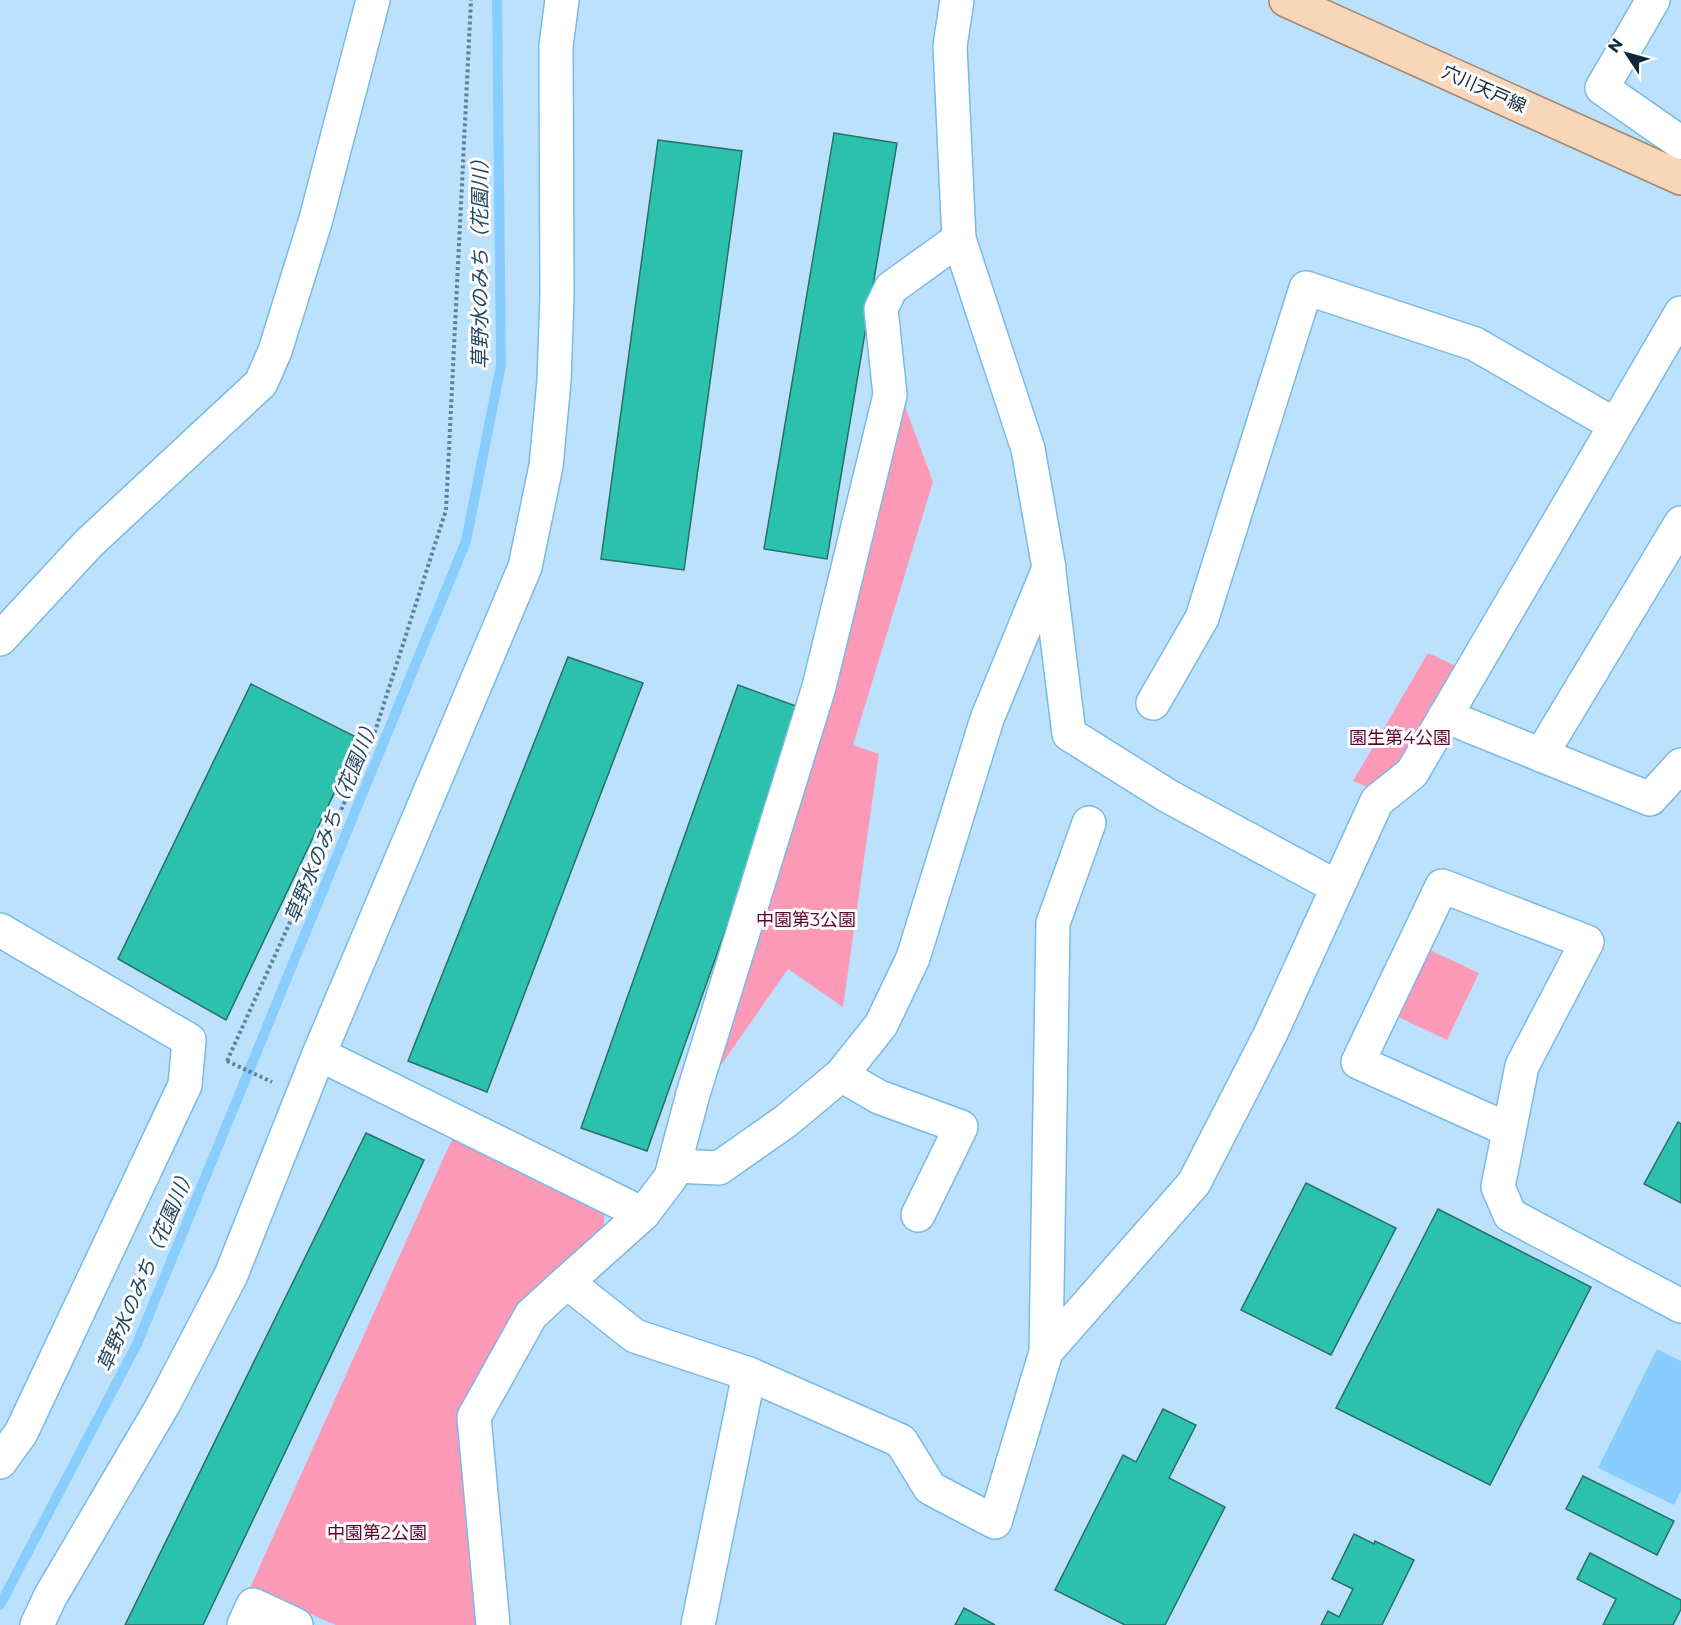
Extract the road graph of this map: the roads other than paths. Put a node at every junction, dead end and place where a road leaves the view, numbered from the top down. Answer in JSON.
{"nodes":[{"id":1,"x":373,"y":0,"type":"edge"},
{"id":2,"x":562,"y":0,"type":"edge"},
{"id":3,"x":957,"y":0,"type":"edge"},
{"id":4,"x":1286,"y":0,"type":"edge"},
{"id":5,"x":1653,"y":0,"type":"edge"},
{"id":6,"x":1677,"y":160,"type":"edge"},
{"id":7,"x":958,"y":239,"type":"junction"},
{"id":8,"x":1681,"y":313,"type":"edge"},
{"id":9,"x":1616,"y":425,"type":"junction"},
{"id":10,"x":1681,"y":523,"type":"edge"},
{"id":11,"x":1049,"y":568,"type":"junction"},
{"id":12,"x":0,"y":639,"type":"edge"},
{"id":13,"x":1153,"y":703,"type":"dead end"},
{"id":14,"x":1445,"y":716,"type":"junction"},
{"id":15,"x":1541,"y":755,"type":"junction"},
{"id":16,"x":1681,"y":765,"type":"edge"},
{"id":17,"x":1089,"y":824,"type":"dead end"},
{"id":18,"x":1337,"y":887,"type":"junction"},
{"id":19,"x":0,"y":930,"type":"edge"},
{"id":20,"x":319,"y":1054,"type":"junction"},
{"id":21,"x":841,"y":1076,"type":"junction"},
{"id":22,"x":1509,"y":1130,"type":"junction"},
{"id":23,"x":674,"y":1166,"type":"junction"},
{"id":24,"x":643,"y":1214,"type":"junction"},
{"id":25,"x":918,"y":1215,"type":"dead end"},
{"id":26,"x":567,"y":1282,"type":"junction"},
{"id":27,"x":1681,"y":1306,"type":"edge"},
{"id":28,"x":1046,"y":1352,"type":"junction"},
{"id":29,"x":748,"y":1374,"type":"junction"},
{"id":30,"x":0,"y":1462,"type":"edge"},
{"id":31,"x":37,"y":1625,"type":"edge"},
{"id":32,"x":244,"y":1625,"type":"edge"},
{"id":33,"x":296,"y":1625,"type":"edge"},
{"id":34,"x":493,"y":1625,"type":"edge"},
{"id":35,"x":698,"y":1625,"type":"edge"}],
"edges":[{"from":1,"to":12,"type":"street"},
{"from":2,"to":20,"type":"street"},
{"from":3,"to":7,"type":"street"},
{"from":4,"to":6,"type":"main road","name":"穴川天戸線"},
{"from":5,"to":6,"type":"street"},
{"from":7,"to":11,"type":"street"},
{"from":7,"to":23,"type":"street"},
{"from":8,"to":9,"type":"street"},
{"from":9,"to":13,"type":"street"},
{"from":9,"to":14,"type":"street"},
{"from":10,"to":15,"type":"street"},
{"from":11,"to":18,"type":"street"},
{"from":11,"to":21,"type":"street"},
{"from":14,"to":15,"type":"street"},
{"from":14,"to":18,"type":"street"},
{"from":15,"to":16,"type":"street"},
{"from":17,"to":28,"type":"street"},
{"from":18,"to":28,"type":"street"},
{"from":19,"to":30,"type":"street"},
{"from":20,"to":24,"type":"street"},
{"from":20,"to":31,"type":"street"},
{"from":21,"to":23,"type":"street"},
{"from":21,"to":25,"type":"street"},
{"from":22,"to":22,"type":"street"},
{"from":22,"to":27,"type":"street"},
{"from":23,"to":24,"type":"street"},
{"from":24,"to":26,"type":"street"},
{"from":26,"to":29,"type":"street"},
{"from":26,"to":34,"type":"street"},
{"from":28,"to":29,"type":"street"},
{"from":29,"to":35,"type":"street"},
{"from":32,"to":33,"type":"street"}]}
